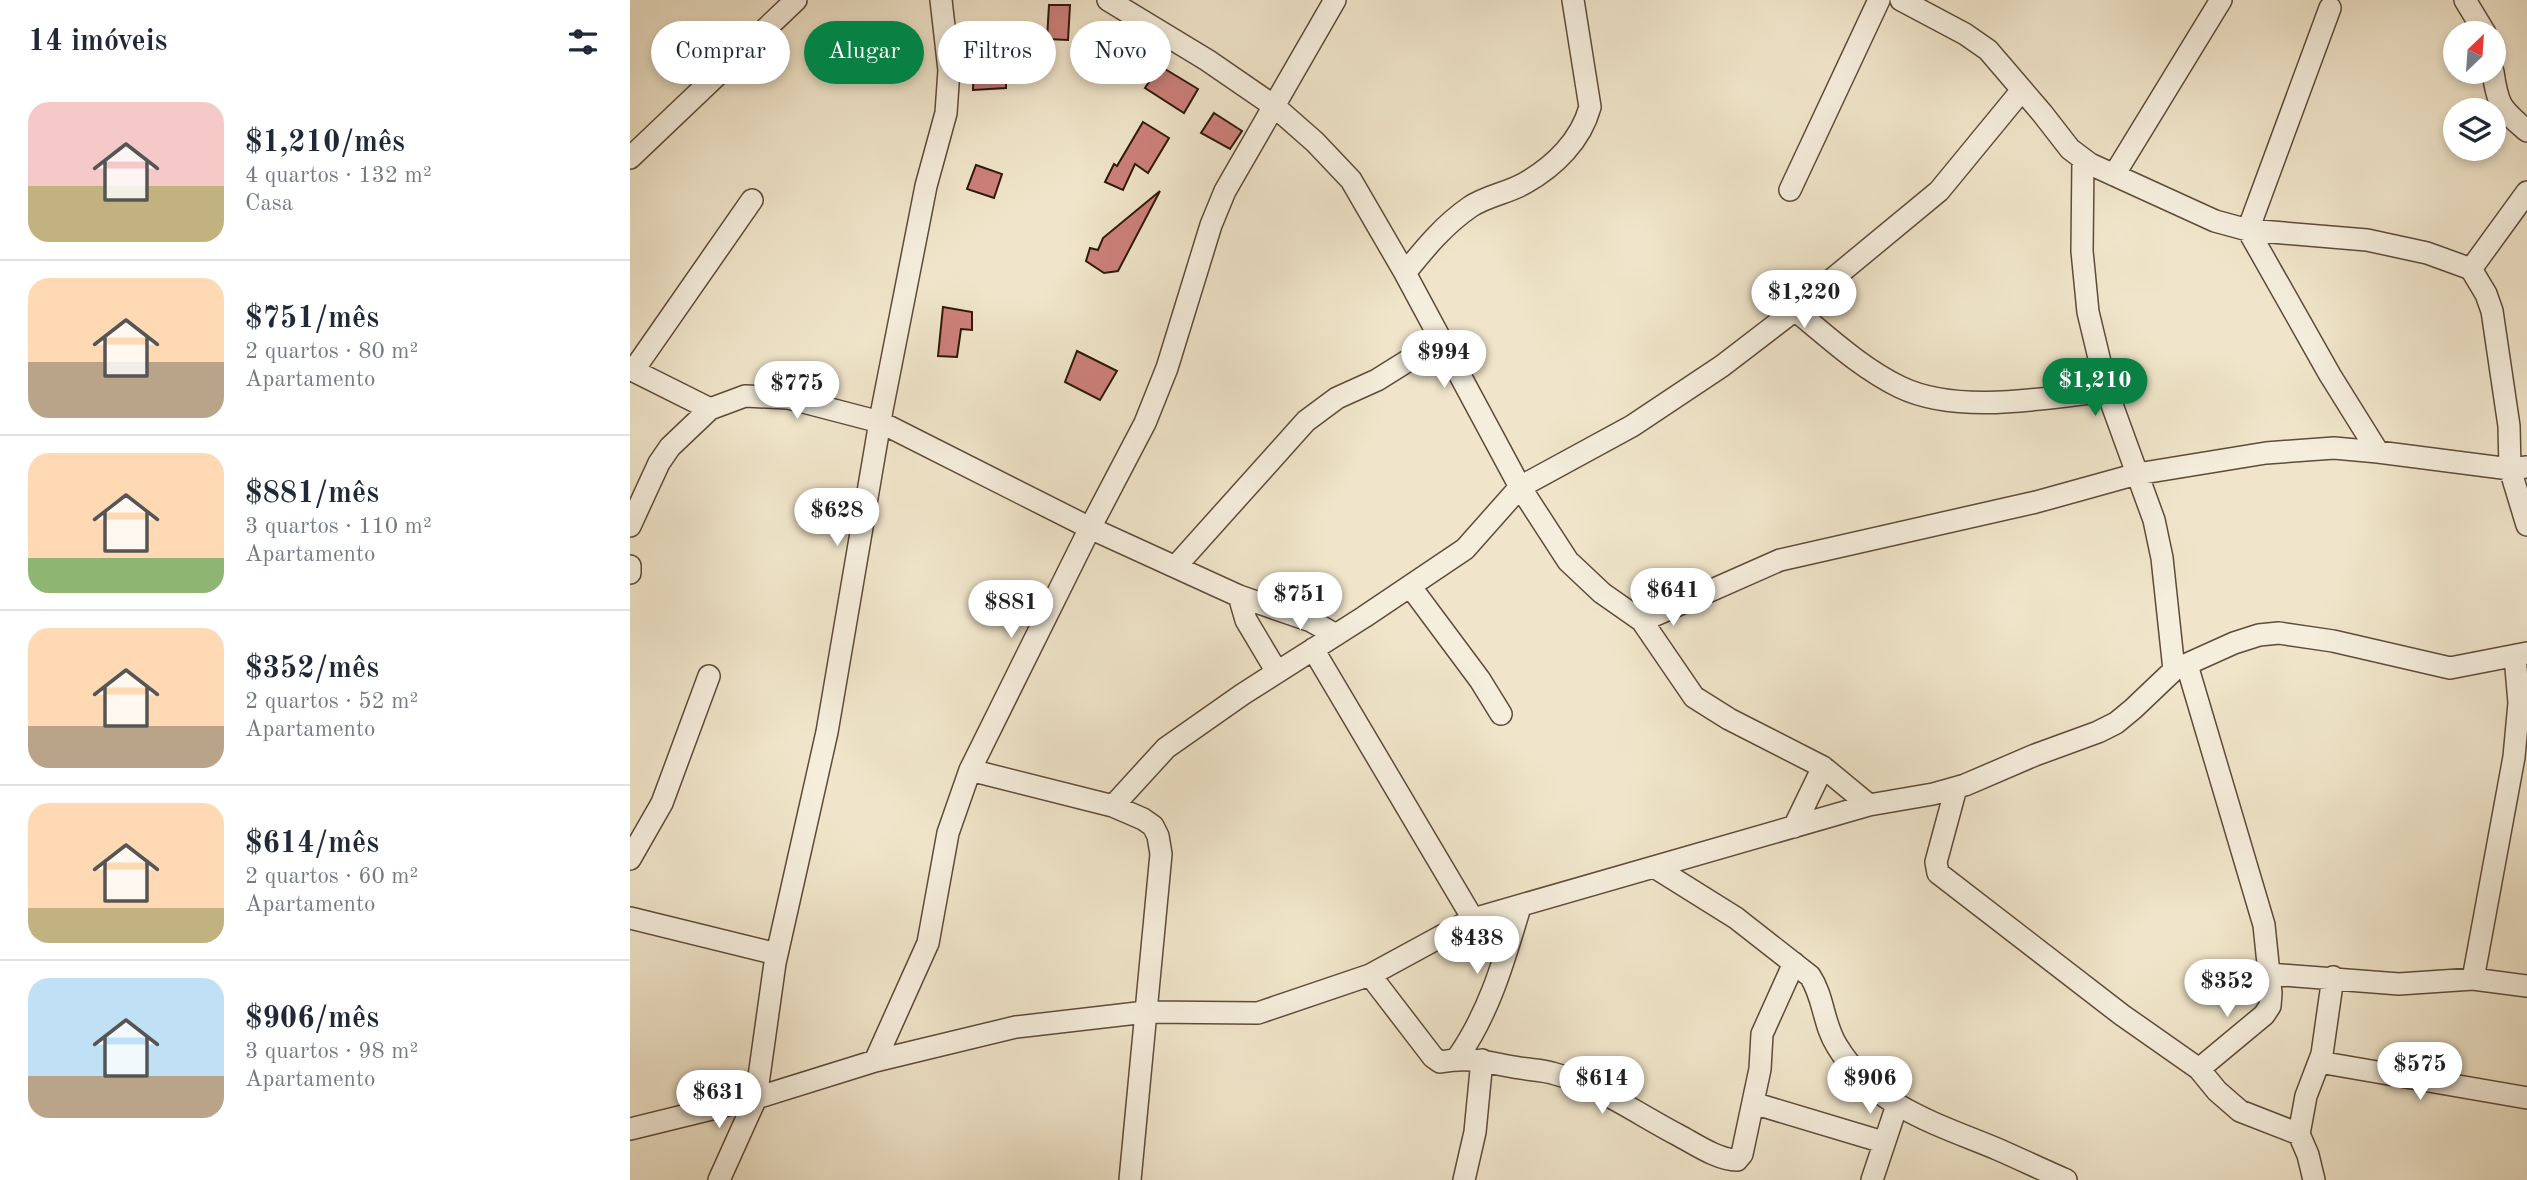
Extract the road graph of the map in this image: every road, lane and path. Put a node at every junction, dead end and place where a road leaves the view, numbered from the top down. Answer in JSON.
{"nodes":[{"id":1,"x":796,"y":0,"type":"edge"},
{"id":2,"x":942,"y":0,"type":"edge"},
{"id":3,"x":1108,"y":0,"type":"edge"},
{"id":4,"x":1335,"y":0,"type":"edge"},
{"id":5,"x":1573,"y":0,"type":"edge"},
{"id":6,"x":1879,"y":0,"type":"edge"},
{"id":7,"x":2221,"y":0,"type":"edge"},
{"id":8,"x":2465,"y":0,"type":"edge"},
{"id":9,"x":1908,"y":1,"type":"edge"},
{"id":10,"x":2330,"y":8,"type":"dead end"},
{"id":11,"x":2478,"y":21,"type":"edge"},
{"id":12,"x":2495,"y":84,"type":"edge"},
{"id":13,"x":2022,"y":90,"type":"junction"},
{"id":14,"x":1274,"y":106,"type":"junction"},
{"id":15,"x":2527,"y":131,"type":"edge"},
{"id":16,"x":630,"y":158,"type":"edge"},
{"id":17,"x":2083,"y":159,"type":"junction"},
{"id":18,"x":2114,"y":174,"type":"junction"},
{"id":19,"x":1790,"y":190,"type":"dead end"},
{"id":20,"x":2527,"y":192,"type":"edge"},
{"id":21,"x":752,"y":200,"type":"dead end"},
{"id":22,"x":2248,"y":230,"type":"junction"},
{"id":23,"x":2471,"y":269,"type":"junction"},
{"id":24,"x":1405,"y":273,"type":"junction"},
{"id":25,"x":1795,"y":310,"type":"junction"},
{"id":26,"x":1441,"y":340,"type":"junction"},
{"id":27,"x":632,"y":370,"type":"edge"},
{"id":28,"x":2108,"y":391,"type":"junction"},
{"id":29,"x":710,"y":409,"type":"junction"},
{"id":30,"x":880,"y":422,"type":"junction"},
{"id":31,"x":2378,"y":452,"type":"junction"},
{"id":32,"x":2518,"y":468,"type":"edge"},
{"id":33,"x":2137,"y":474,"type":"junction"},
{"id":34,"x":1520,"y":487,"type":"junction"},
{"id":35,"x":2527,"y":525,"type":"edge"},
{"id":36,"x":630,"y":526,"type":"edge"},
{"id":37,"x":1090,"y":528,"type":"junction"},
{"id":38,"x":630,"y":566,"type":"edge"},
{"id":39,"x":1176,"y":566,"type":"junction"},
{"id":40,"x":630,"y":573,"type":"edge"},
{"id":41,"x":1410,"y":586,"type":"junction"},
{"id":42,"x":1239,"y":596,"type":"junction"},
{"id":43,"x":1642,"y":621,"type":"junction"},
{"id":44,"x":1336,"y":635,"type":"junction"},
{"id":45,"x":1313,"y":649,"type":"junction"},
{"id":46,"x":2521,"y":655,"type":"edge"},
{"id":47,"x":2180,"y":668,"type":"junction"},
{"id":48,"x":1277,"y":672,"type":"junction"},
{"id":49,"x":709,"y":676,"type":"dead end"},
{"id":50,"x":1501,"y":714,"type":"dead end"},
{"id":51,"x":2521,"y":759,"type":"edge"},
{"id":52,"x":1823,"y":767,"type":"junction"},
{"id":53,"x":970,"y":770,"type":"junction"},
{"id":54,"x":1956,"y":788,"type":"junction"},
{"id":55,"x":1869,"y":805,"type":"junction"},
{"id":56,"x":1113,"y":806,"type":"junction"},
{"id":57,"x":1794,"y":827,"type":"junction"},
{"id":58,"x":630,"y":859,"type":"edge"},
{"id":59,"x":1656,"y":868,"type":"junction"},
{"id":60,"x":1520,"y":907,"type":"junction"},
{"id":61,"x":630,"y":918,"type":"edge"},
{"id":62,"x":1473,"y":919,"type":"junction"},
{"id":63,"x":777,"y":954,"type":"junction"},
{"id":64,"x":1794,"y":963,"type":"junction"},
{"id":65,"x":2269,"y":974,"type":"junction"},
{"id":66,"x":1370,"y":975,"type":"junction"},
{"id":67,"x":2333,"y":977,"type":"junction"},
{"id":68,"x":2473,"y":978,"type":"junction"},
{"id":69,"x":2527,"y":986,"type":"edge"},
{"id":70,"x":1146,"y":1012,"type":"junction"},
{"id":71,"x":1458,"y":1057,"type":"junction"},
{"id":72,"x":875,"y":1060,"type":"junction"},
{"id":73,"x":1482,"y":1060,"type":"junction"},
{"id":74,"x":2319,"y":1062,"type":"junction"},
{"id":75,"x":2199,"y":1069,"type":"junction"},
{"id":76,"x":756,"y":1098,"type":"junction"},
{"id":77,"x":2527,"y":1098,"type":"edge"},
{"id":78,"x":1753,"y":1103,"type":"junction"},
{"id":79,"x":1897,"y":1105,"type":"junction"},
{"id":80,"x":630,"y":1129,"type":"edge"},
{"id":81,"x":2299,"y":1134,"type":"junction"},
{"id":82,"x":1883,"y":1142,"type":"junction"},
{"id":83,"x":719,"y":1180,"type":"edge"},
{"id":84,"x":1130,"y":1180,"type":"edge"},
{"id":85,"x":1464,"y":1180,"type":"edge"},
{"id":86,"x":1872,"y":1180,"type":"edge"},
{"id":87,"x":2066,"y":1180,"type":"edge"},
{"id":88,"x":2314,"y":1180,"type":"edge"}],
"edges":[{"from":1,"to":16,"type":"street"},
{"from":2,"to":30,"type":"street"},
{"from":3,"to":14,"type":"street"},
{"from":4,"to":14,"type":"street"},
{"from":5,"to":24,"type":"street"},
{"from":6,"to":19,"type":"street"},
{"from":7,"to":18,"type":"street"},
{"from":8,"to":11,"type":"street"},
{"from":9,"to":13,"type":"street"},
{"from":10,"to":22,"type":"street"},
{"from":12,"to":15,"type":"street"},
{"from":13,"to":17,"type":"street"},
{"from":13,"to":25,"type":"street"},
{"from":14,"to":24,"type":"street"},
{"from":14,"to":37,"type":"street"},
{"from":17,"to":18,"type":"street"},
{"from":17,"to":28,"type":"street"},
{"from":18,"to":22,"type":"street"},
{"from":20,"to":23,"type":"street"},
{"from":21,"to":27,"type":"street"},
{"from":22,"to":23,"type":"street"},
{"from":22,"to":31,"type":"street"},
{"from":23,"to":32,"type":"street"},
{"from":24,"to":26,"type":"street"},
{"from":25,"to":28,"type":"street"},
{"from":25,"to":34,"type":"street"},
{"from":26,"to":34,"type":"street"},
{"from":26,"to":39,"type":"street"},
{"from":27,"to":29,"type":"street"},
{"from":28,"to":33,"type":"street"},
{"from":29,"to":30,"type":"street"},
{"from":29,"to":36,"type":"street"},
{"from":30,"to":37,"type":"street"},
{"from":30,"to":63,"type":"street"},
{"from":31,"to":32,"type":"street"},
{"from":31,"to":33,"type":"street"},
{"from":32,"to":35,"type":"street"},
{"from":33,"to":43,"type":"street"},
{"from":33,"to":47,"type":"street"},
{"from":34,"to":41,"type":"street"},
{"from":34,"to":43,"type":"street"},
{"from":37,"to":39,"type":"street"},
{"from":37,"to":53,"type":"street"},
{"from":38,"to":40,"type":"street"},
{"from":39,"to":42,"type":"street"},
{"from":41,"to":44,"type":"street"},
{"from":41,"to":50,"type":"street"},
{"from":42,"to":44,"type":"street"},
{"from":42,"to":48,"type":"street"},
{"from":43,"to":52,"type":"street"},
{"from":44,"to":45,"type":"street"},
{"from":45,"to":48,"type":"street"},
{"from":45,"to":62,"type":"street"},
{"from":46,"to":47,"type":"street"},
{"from":46,"to":51,"type":"street"},
{"from":47,"to":54,"type":"street"},
{"from":47,"to":65,"type":"street"},
{"from":48,"to":56,"type":"street"},
{"from":49,"to":58,"type":"street"},
{"from":51,"to":68,"type":"street"},
{"from":52,"to":55,"type":"street"},
{"from":52,"to":57,"type":"street"},
{"from":53,"to":56,"type":"street"},
{"from":53,"to":72,"type":"street"},
{"from":54,"to":55,"type":"street"},
{"from":54,"to":75,"type":"street"},
{"from":55,"to":57,"type":"street"},
{"from":56,"to":70,"type":"street"},
{"from":57,"to":59,"type":"street"},
{"from":59,"to":60,"type":"street"},
{"from":59,"to":64,"type":"street"},
{"from":60,"to":62,"type":"street"},
{"from":60,"to":71,"type":"street"},
{"from":61,"to":63,"type":"street"},
{"from":62,"to":66,"type":"street"},
{"from":63,"to":76,"type":"street"},
{"from":64,"to":78,"type":"street"},
{"from":64,"to":79,"type":"street"},
{"from":65,"to":67,"type":"street"},
{"from":65,"to":75,"type":"street"},
{"from":66,"to":70,"type":"street"},
{"from":66,"to":71,"type":"street"},
{"from":67,"to":68,"type":"street"},
{"from":67,"to":74,"type":"street"},
{"from":68,"to":69,"type":"street"},
{"from":70,"to":72,"type":"street"},
{"from":70,"to":84,"type":"street"},
{"from":71,"to":73,"type":"street"},
{"from":72,"to":76,"type":"street"},
{"from":73,"to":78,"type":"street"},
{"from":73,"to":85,"type":"street"},
{"from":74,"to":77,"type":"street"},
{"from":74,"to":81,"type":"street"},
{"from":75,"to":81,"type":"street"},
{"from":76,"to":80,"type":"street"},
{"from":76,"to":83,"type":"street"},
{"from":78,"to":82,"type":"street"},
{"from":79,"to":82,"type":"street"},
{"from":79,"to":87,"type":"street"},
{"from":81,"to":88,"type":"street"},
{"from":82,"to":86,"type":"street"}]}
